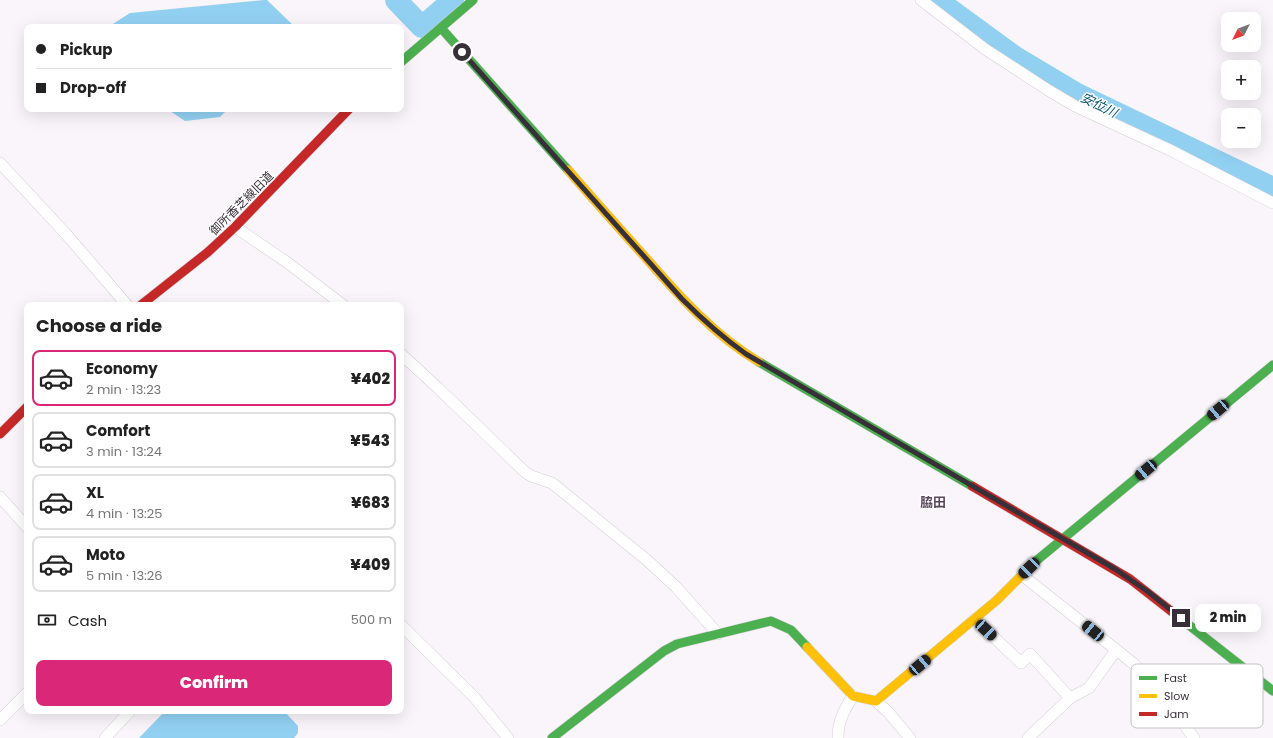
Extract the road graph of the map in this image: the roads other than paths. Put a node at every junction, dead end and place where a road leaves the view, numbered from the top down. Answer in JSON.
{"nodes":[{"id":1,"x":473,"y":0,"type":"edge"},
{"id":2,"x":921,"y":0,"type":"edge"},
{"id":3,"x":441,"y":28,"type":"junction"},
{"id":4,"x":404,"y":59,"type":"edge"},
{"id":5,"x":346,"y":112,"type":"edge"},
{"id":6,"x":0,"y":163,"type":"edge"},
{"id":7,"x":1273,"y":202,"type":"edge"},
{"id":8,"x":235,"y":227,"type":"junction"},
{"id":9,"x":124,"y":302,"type":"edge"},
{"id":10,"x":145,"y":302,"type":"edge"},
{"id":11,"x":339,"y":302,"type":"edge"},
{"id":12,"x":404,"y":357,"type":"edge"},
{"id":13,"x":1273,"y":365,"type":"edge"},
{"id":14,"x":24,"y":410,"type":"edge"},
{"id":15,"x":0,"y":434,"type":"edge"},
{"id":16,"x":0,"y":497,"type":"edge"},
{"id":17,"x":24,"y":524,"type":"edge"},
{"id":18,"x":1063,"y":538,"type":"junction"},
{"id":19,"x":1022,"y":575,"type":"junction"},
{"id":20,"x":975,"y":619,"type":"junction"},
{"id":21,"x":404,"y":628,"type":"edge"},
{"id":22,"x":718,"y":634,"type":"junction"},
{"id":23,"x":1116,"y":650,"type":"junction"},
{"id":24,"x":1132,"y":664,"type":"edge"},
{"id":25,"x":1239,"y":664,"type":"edge"},
{"id":26,"x":1263,"y":683,"type":"edge"},
{"id":27,"x":1273,"y":691,"type":"edge"},
{"id":28,"x":24,"y":696,"type":"edge"},
{"id":29,"x":853,"y":696,"type":"junction"},
{"id":30,"x":1070,"y":698,"type":"junction"},
{"id":31,"x":876,"y":701,"type":"junction"},
{"id":32,"x":127,"y":714,"type":"edge"},
{"id":33,"x":0,"y":720,"type":"edge"},
{"id":34,"x":1187,"y":728,"type":"edge"},
{"id":35,"x":106,"y":738,"type":"edge"},
{"id":36,"x":508,"y":738,"type":"edge"},
{"id":37,"x":552,"y":738,"type":"edge"},
{"id":38,"x":838,"y":738,"type":"edge"},
{"id":39,"x":910,"y":738,"type":"edge"},
{"id":40,"x":1028,"y":738,"type":"edge"},
{"id":41,"x":1194,"y":738,"type":"edge"}],
"edges":[{"from":1,"to":3,"type":"street"},
{"from":2,"to":7,"type":"street"},
{"from":3,"to":4,"type":"street"},
{"from":3,"to":18,"type":"street"},
{"from":5,"to":8,"type":"street","name":"御所香芝線旧道"},
{"from":6,"to":9,"type":"street"},
{"from":8,"to":10,"type":"street","name":"御所香芝線旧道"},
{"from":8,"to":11,"type":"street"},
{"from":12,"to":22,"type":"street"},
{"from":13,"to":18,"type":"street"},
{"from":14,"to":15,"type":"street"},
{"from":16,"to":17,"type":"street"},
{"from":18,"to":19,"type":"street"},
{"from":18,"to":25,"type":"street"},
{"from":19,"to":20,"type":"street"},
{"from":19,"to":23,"type":"street"},
{"from":20,"to":30,"type":"street"},
{"from":20,"to":31,"type":"street"},
{"from":21,"to":36,"type":"street"},
{"from":22,"to":29,"type":"street"},
{"from":22,"to":37,"type":"street"},
{"from":23,"to":24,"type":"street"},
{"from":23,"to":30,"type":"street"},
{"from":26,"to":27,"type":"street"},
{"from":28,"to":33,"type":"street"},
{"from":29,"to":31,"type":"street"},
{"from":29,"to":38,"type":"street"},
{"from":30,"to":40,"type":"street"},
{"from":31,"to":39,"type":"street"},
{"from":32,"to":35,"type":"street"},
{"from":34,"to":41,"type":"street"}]}
